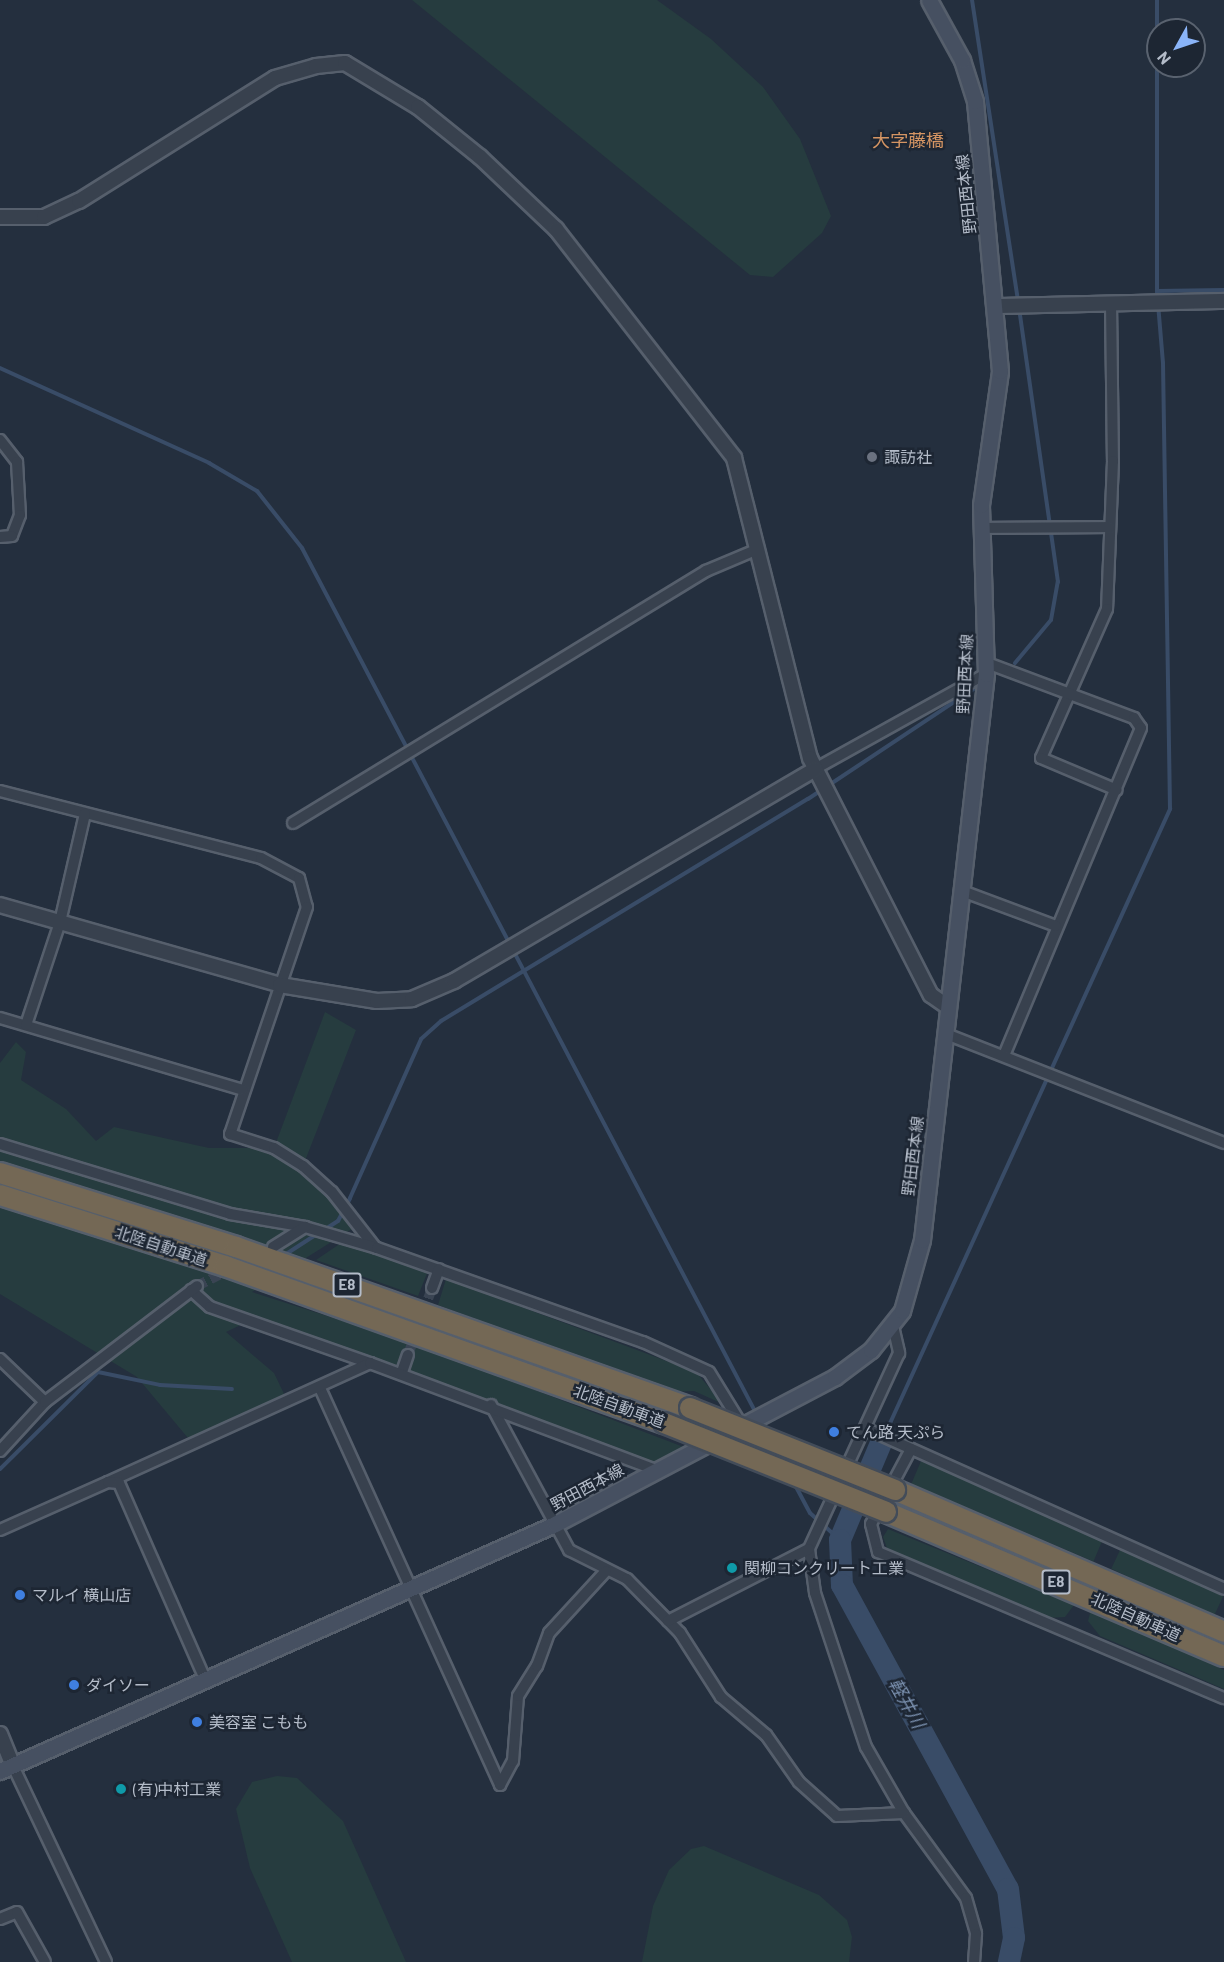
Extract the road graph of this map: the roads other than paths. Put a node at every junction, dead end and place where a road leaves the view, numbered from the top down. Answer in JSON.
{"nodes":[{"id":1,"x":929,"y":0,"type":"edge"},
{"id":2,"x":0,"y":217,"type":"edge"},
{"id":3,"x":1224,"y":301,"type":"edge"},
{"id":4,"x":1111,"y":302,"type":"junction"},
{"id":5,"x":996,"y":306,"type":"junction"},
{"id":6,"x":0,"y":440,"type":"edge"},
{"id":7,"x":1110,"y":527,"type":"junction"},
{"id":8,"x":980,"y":528,"type":"junction"},
{"id":9,"x":0,"y":537,"type":"edge"},
{"id":10,"x":758,"y":549,"type":"junction"},
{"id":11,"x":986,"y":669,"type":"junction"},
{"id":12,"x":1068,"y":692,"type":"junction"},
{"id":13,"x":815,"y":769,"type":"junction"},
{"id":14,"x":1117,"y":790,"type":"junction"},
{"id":15,"x":0,"y":791,"type":"edge"},
{"id":16,"x":85,"y":814,"type":"junction"},
{"id":17,"x":293,"y":823,"type":"dead end"},
{"id":18,"x":962,"y":891,"type":"junction"},
{"id":19,"x":0,"y":905,"type":"edge"},
{"id":20,"x":60,"y":922,"type":"junction"},
{"id":21,"x":1056,"y":926,"type":"junction"},
{"id":22,"x":280,"y":985,"type":"junction"},
{"id":23,"x":948,"y":1007,"type":"junction"},
{"id":24,"x":0,"y":1018,"type":"edge"},
{"id":25,"x":26,"y":1025,"type":"junction"},
{"id":26,"x":946,"y":1034,"type":"junction"},
{"id":27,"x":1004,"y":1055,"type":"junction"},
{"id":28,"x":243,"y":1090,"type":"junction"},
{"id":29,"x":1224,"y":1143,"type":"edge"},
{"id":30,"x":0,"y":1144,"type":"edge"},
{"id":31,"x":0,"y":1173,"type":"edge"},
{"id":32,"x":0,"y":1195,"type":"edge"},
{"id":33,"x":308,"y":1228,"type":"junction"},
{"id":34,"x":273,"y":1247,"type":"dead end"},
{"id":35,"x":377,"y":1248,"type":"junction"},
{"id":36,"x":439,"y":1269,"type":"junction"},
{"id":37,"x":432,"y":1288,"type":"tunnel mouth"},
{"id":38,"x":893,"y":1326,"type":"junction"},
{"id":39,"x":408,"y":1355,"type":"tunnel mouth"},
{"id":40,"x":0,"y":1359,"type":"edge"},
{"id":41,"x":370,"y":1363,"type":"junction"},
{"id":42,"x":402,"y":1372,"type":"junction"},
{"id":43,"x":320,"y":1388,"type":"junction"},
{"id":44,"x":45,"y":1402,"type":"junction"},
{"id":45,"x":491,"y":1405,"type":"junction"},
{"id":46,"x":743,"y":1427,"type":"junction"},
{"id":47,"x":871,"y":1430,"type":"junction"},
{"id":48,"x":911,"y":1449,"type":"junction"},
{"id":49,"x":0,"y":1451,"type":"edge"},
{"id":50,"x":656,"y":1470,"type":"junction"},
{"id":51,"x":108,"y":1482,"type":"junction"},
{"id":52,"x":555,"y":1524,"type":"junction"},
{"id":53,"x":0,"y":1530,"type":"edge"},
{"id":54,"x":809,"y":1549,"type":"junction"},
{"id":55,"x":606,"y":1571,"type":"junction"},
{"id":56,"x":1224,"y":1589,"type":"edge"},
{"id":57,"x":409,"y":1590,"type":"junction"},
{"id":58,"x":668,"y":1621,"type":"junction"},
{"id":59,"x":1224,"y":1632,"type":"edge"},
{"id":60,"x":1224,"y":1656,"type":"edge"},
{"id":61,"x":204,"y":1677,"type":"junction"},
{"id":62,"x":1224,"y":1698,"type":"edge"},
{"id":63,"x":0,"y":1734,"type":"edge"},
{"id":64,"x":7,"y":1768,"type":"edge"},
{"id":65,"x":904,"y":1814,"type":"junction"},
{"id":66,"x":0,"y":1919,"type":"edge"},
{"id":67,"x":45,"y":1962,"type":"edge"},
{"id":68,"x":106,"y":1962,"type":"edge"},
{"id":69,"x":974,"y":1962,"type":"edge"}],
"edges":[{"from":1,"to":5,"type":"main road","name":"野田西本線"},
{"from":2,"to":10,"type":"street"},
{"from":3,"to":4,"type":"street"},
{"from":4,"to":5,"type":"street"},
{"from":4,"to":7,"type":"street"},
{"from":5,"to":8,"type":"main road","name":"野田西本線"},
{"from":6,"to":9,"type":"street"},
{"from":7,"to":8,"type":"street"},
{"from":7,"to":12,"type":"street"},
{"from":8,"to":11,"type":"main road","name":"野田西本線"},
{"from":10,"to":13,"type":"street"},
{"from":10,"to":17,"type":"street"},
{"from":11,"to":12,"type":"street"},
{"from":11,"to":13,"type":"street"},
{"from":11,"to":18,"type":"main road","name":"野田西本線"},
{"from":12,"to":14,"type":"street"},
{"from":12,"to":14,"type":"street"},
{"from":13,"to":22,"type":"street"},
{"from":13,"to":23,"type":"street"},
{"from":14,"to":21,"type":"street"},
{"from":15,"to":16,"type":"street"},
{"from":16,"to":20,"type":"street"},
{"from":16,"to":22,"type":"street"},
{"from":18,"to":21,"type":"street"},
{"from":18,"to":23,"type":"main road","name":"野田西本線"},
{"from":19,"to":20,"type":"street"},
{"from":20,"to":22,"type":"street"},
{"from":20,"to":25,"type":"street"},
{"from":21,"to":27,"type":"street"},
{"from":22,"to":28,"type":"street"},
{"from":23,"to":26,"type":"main road","name":"野田西本線"},
{"from":24,"to":25,"type":"street"},
{"from":25,"to":28,"type":"street"},
{"from":26,"to":27,"type":"street"},
{"from":26,"to":38,"type":"main road","name":"野田西本線"},
{"from":27,"to":29,"type":"street"},
{"from":28,"to":35,"type":"street"},
{"from":30,"to":33,"type":"street"},
{"from":31,"to":59,"type":"highway","name":"北陸自動車道","number":"E8","bridge":true},
{"from":32,"to":60,"type":"highway","name":"北陸自動車道","number":"E8","bridge":true},
{"from":33,"to":34,"type":"street"},
{"from":33,"to":35,"type":"street"},
{"from":35,"to":36,"type":"street"},
{"from":36,"to":37,"type":"street"},
{"from":36,"to":46,"type":"street"},
{"from":38,"to":46,"type":"main road","name":"野田西本線"},
{"from":38,"to":47,"type":"street"},
{"from":39,"to":42,"type":"street"},
{"from":40,"to":44,"type":"street"},
{"from":41,"to":42,"type":"street"},
{"from":41,"to":43,"type":"street"},
{"from":41,"to":44,"type":"street"},
{"from":42,"to":45,"type":"street"},
{"from":43,"to":51,"type":"street"},
{"from":43,"to":57,"type":"street"},
{"from":44,"to":49,"type":"street"},
{"from":45,"to":50,"type":"street"},
{"from":45,"to":52,"type":"street"},
{"from":46,"to":50,"type":"main road","name":"野田西本線"},
{"from":47,"to":48,"type":"street"},
{"from":47,"to":54,"type":"street"},
{"from":48,"to":56,"type":"street"},
{"from":48,"to":62,"type":"street"},
{"from":50,"to":52,"type":"main road","name":"野田西本線"},
{"from":51,"to":53,"type":"street"},
{"from":51,"to":61,"type":"street"},
{"from":52,"to":55,"type":"street"},
{"from":52,"to":57,"type":"main road","name":"野田西本線"},
{"from":54,"to":58,"type":"street"},
{"from":54,"to":65,"type":"street"},
{"from":55,"to":57,"type":"street"},
{"from":55,"to":58,"type":"street"},
{"from":57,"to":61,"type":"main road","name":"野田西本線"},
{"from":58,"to":65,"type":"street"},
{"from":61,"to":64,"type":"main road","name":"野田西本線"},
{"from":63,"to":64,"type":"street"},
{"from":64,"to":68,"type":"street"},
{"from":65,"to":69,"type":"street"},
{"from":66,"to":67,"type":"street"}]}
